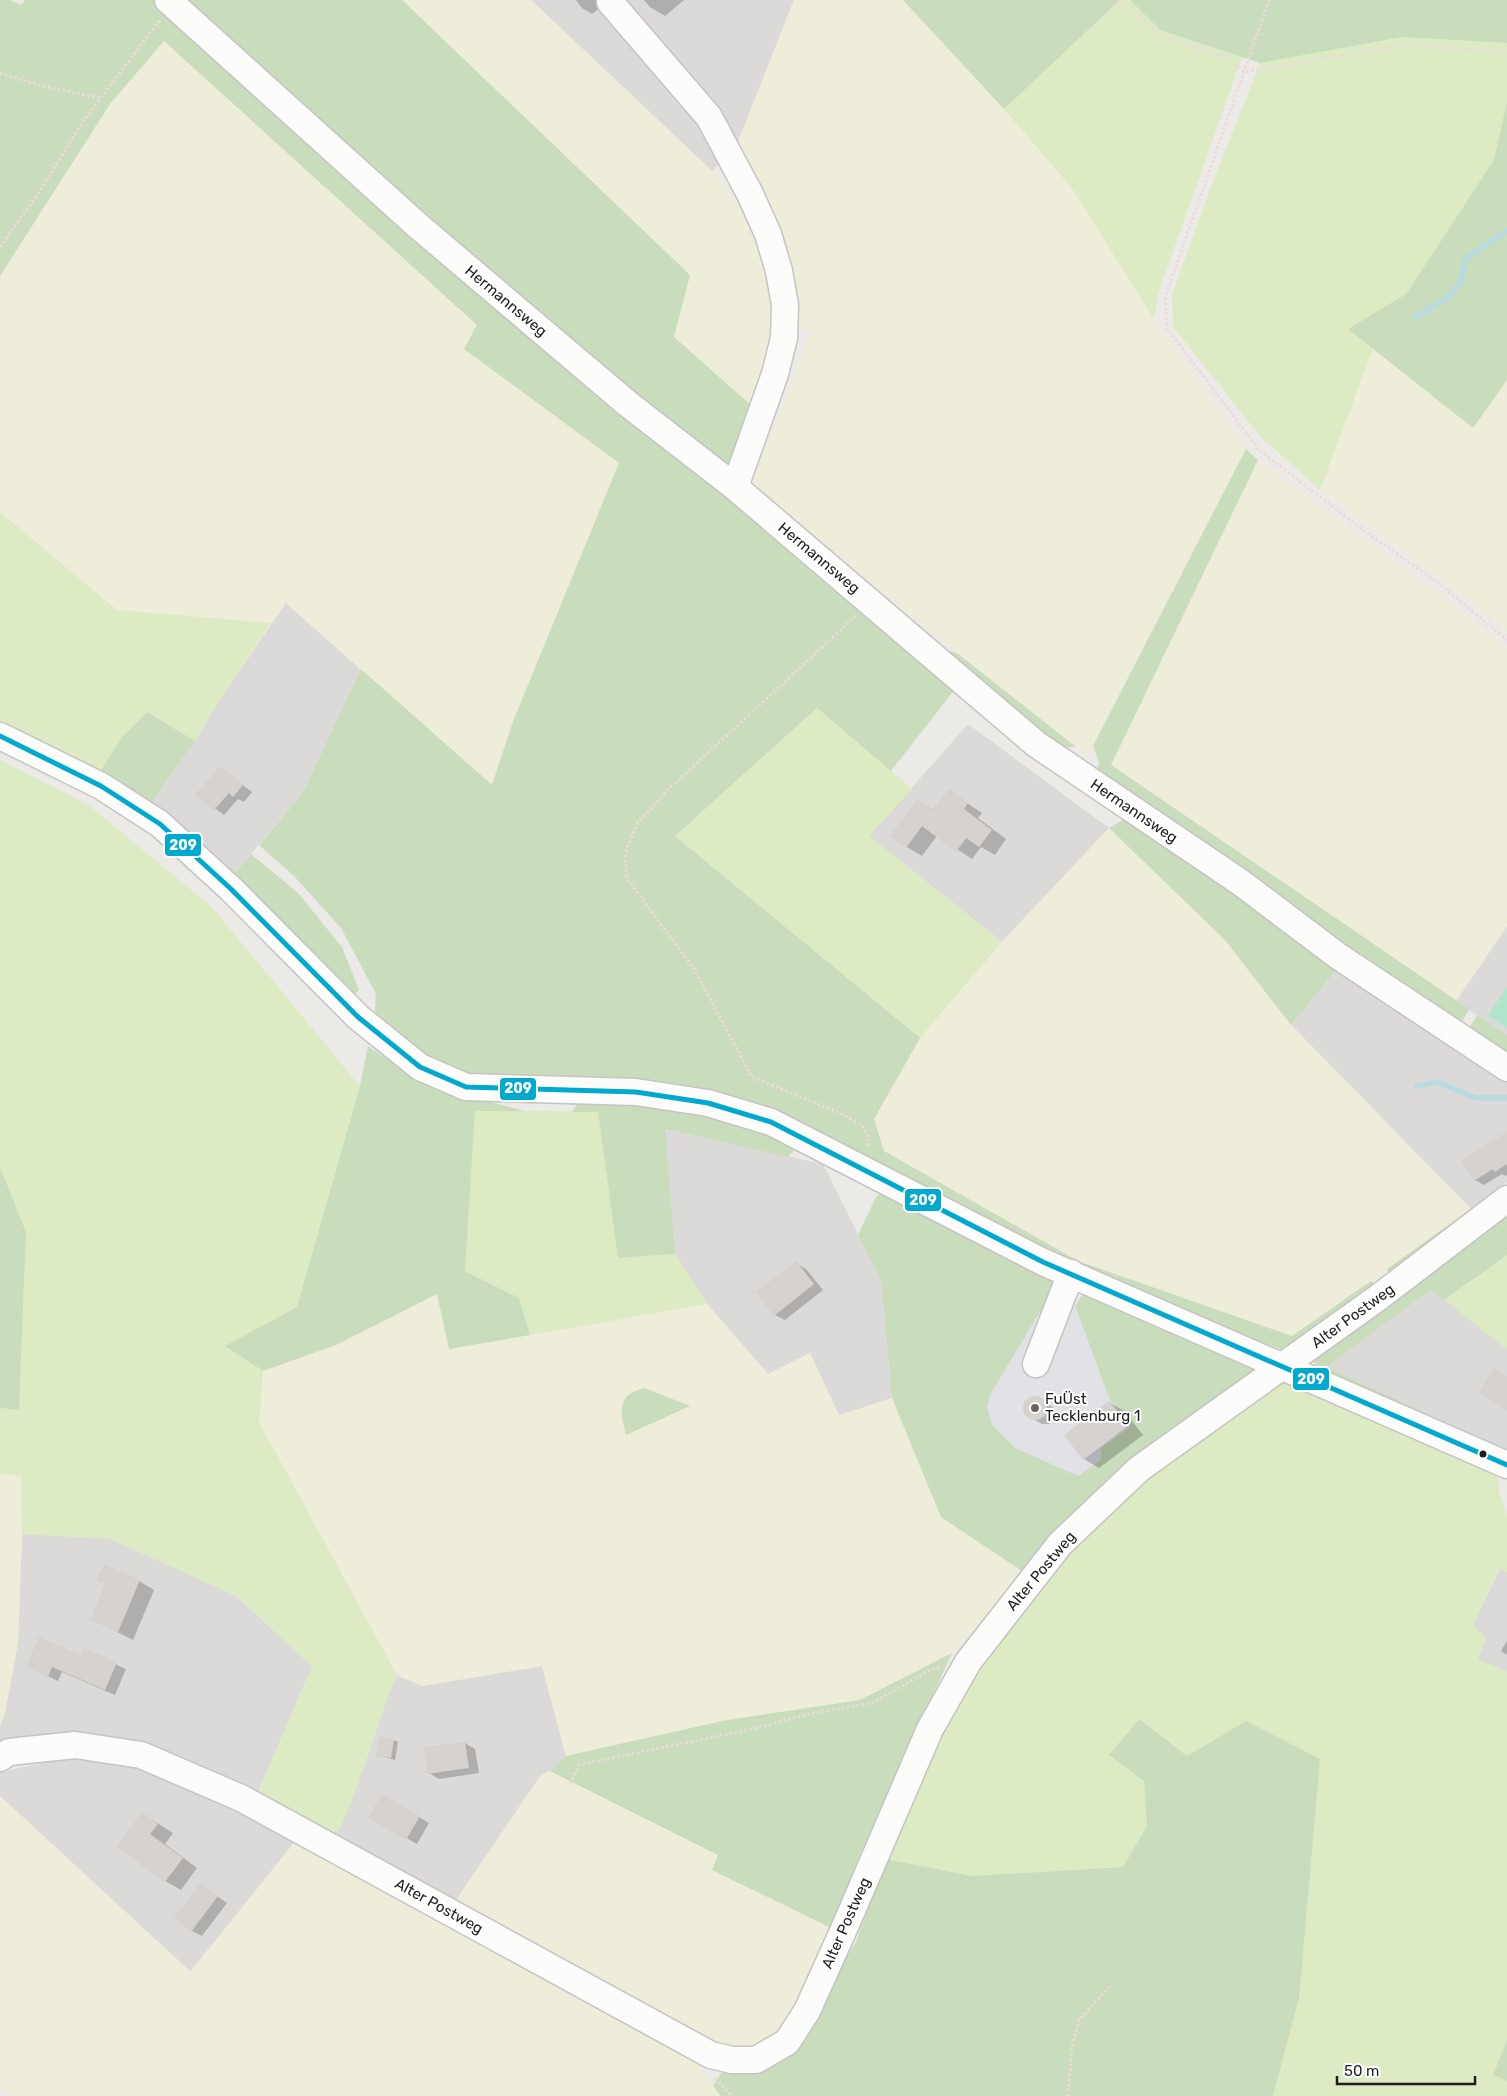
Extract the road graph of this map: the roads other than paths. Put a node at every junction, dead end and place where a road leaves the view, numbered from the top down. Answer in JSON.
{"nodes":[{"id":1,"x":610,"y":2,"type":"dead end"},
{"id":2,"x":176,"y":4,"type":"edge"},
{"id":3,"x":735,"y":487,"type":"junction"},
{"id":4,"x":0,"y":736,"type":"edge"},
{"id":5,"x":1507,"y":1068,"type":"edge"},
{"id":6,"x":1507,"y":1199,"type":"edge"},
{"id":7,"x":1071,"y":1274,"type":"junction"},
{"id":8,"x":1036,"y":1364,"type":"dead end"},
{"id":9,"x":1284,"y":1366,"type":"junction"},
{"id":10,"x":1507,"y":1465,"type":"edge"},
{"id":11,"x":0,"y":1758,"type":"edge"}],
"edges":[{"from":1,"to":3,"type":"street"},
{"from":2,"to":3,"type":"street","name":"Hermannsweg"},
{"from":3,"to":5,"type":"street","name":"Hermannsweg"},
{"from":4,"to":7,"type":"street"},
{"from":6,"to":9,"type":"street","name":"Alter Postweg"},
{"from":7,"to":8,"type":"street"},
{"from":7,"to":9,"type":"street"},
{"from":9,"to":10,"type":"street"},
{"from":9,"to":11,"type":"street","name":"Alter Postweg"}]}
